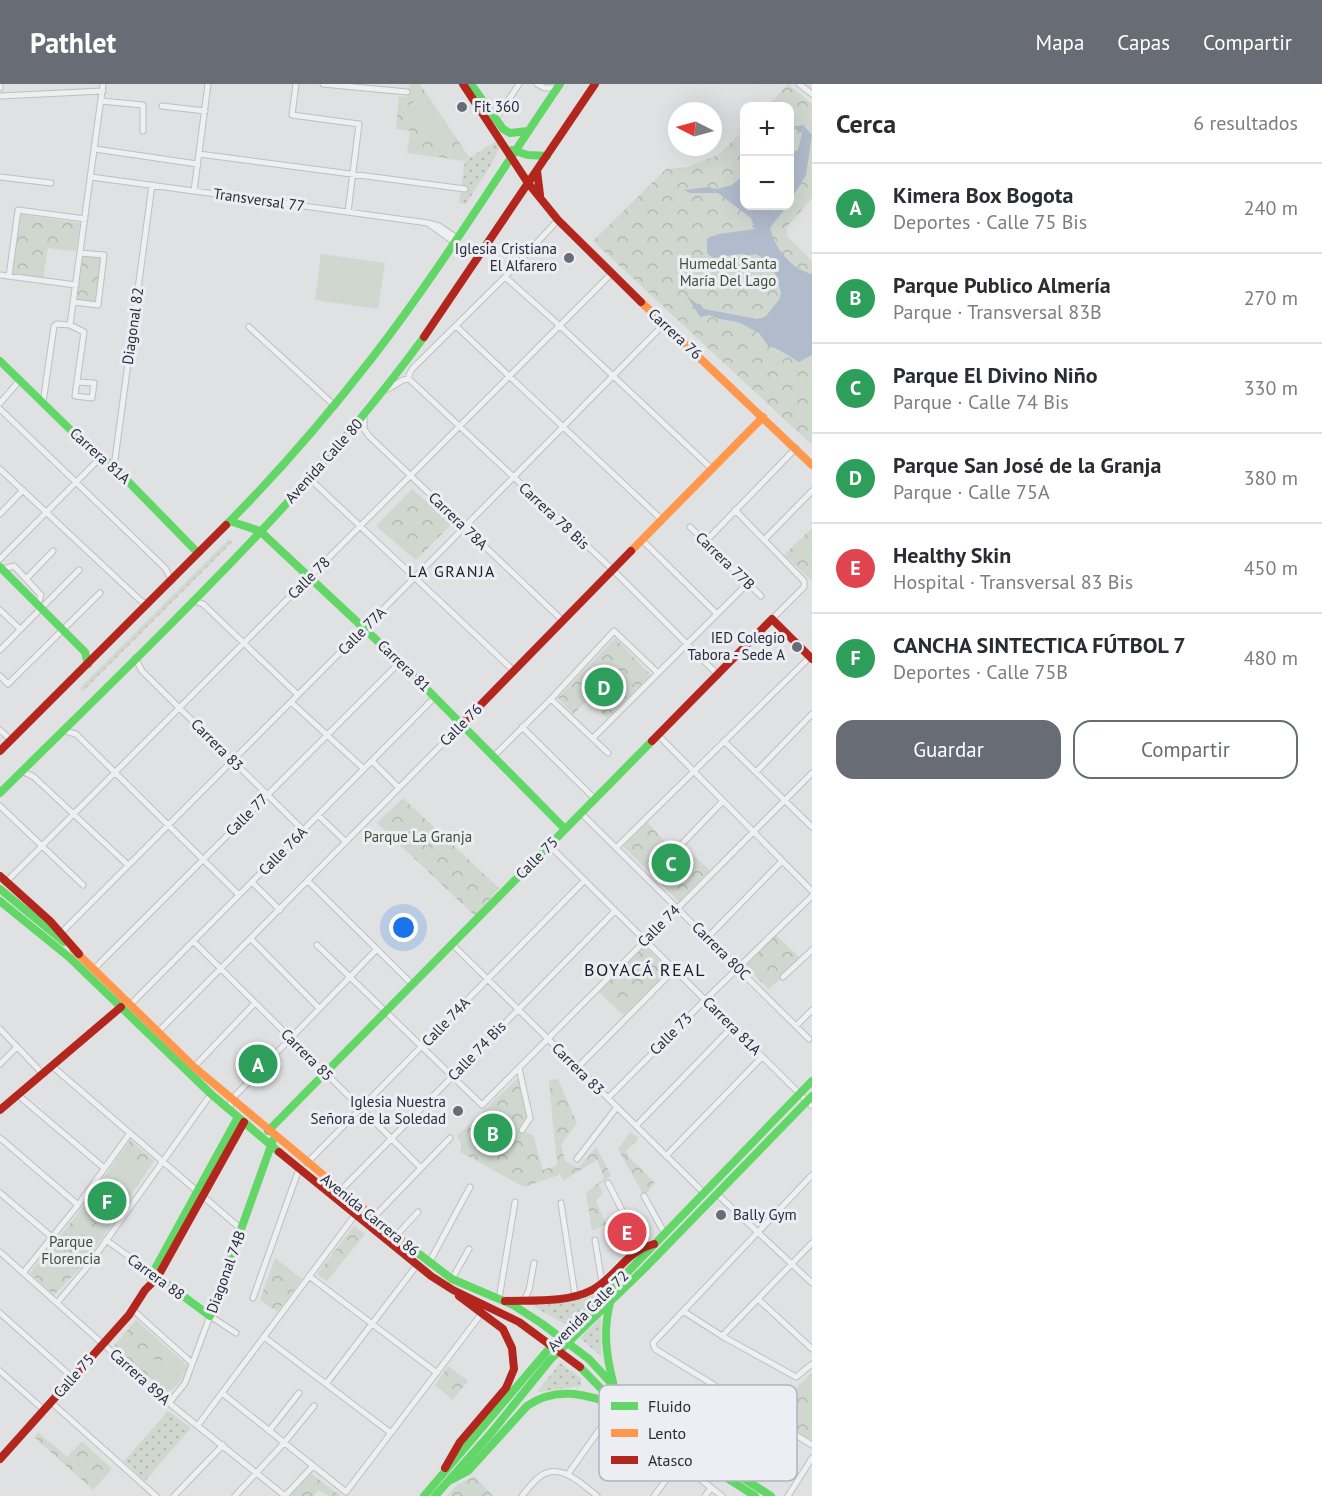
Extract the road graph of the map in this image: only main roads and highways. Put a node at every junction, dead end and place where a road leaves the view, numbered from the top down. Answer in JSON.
{"nodes":[{"id":1,"x":463,"y":84,"type":"edge"},
{"id":2,"x":471,"y":84,"type":"edge"},
{"id":3,"x":595,"y":84,"type":"edge"},
{"id":4,"x":559,"y":86,"type":"edge"},
{"id":5,"x":528,"y":131,"type":"junction"},
{"id":6,"x":513,"y":154,"type":"junction"},
{"id":7,"x":547,"y":156,"type":"junction"},
{"id":8,"x":537,"y":171,"type":"junction"},
{"id":9,"x":528,"y":183,"type":"junction"},
{"id":10,"x":541,"y":199,"type":"junction"},
{"id":11,"x":0,"y":361,"type":"edge"},
{"id":12,"x":764,"y":417,"type":"junction"},
{"id":13,"x":812,"y":465,"type":"edge"},
{"id":14,"x":230,"y":521,"type":"junction"},
{"id":15,"x":260,"y":531,"type":"junction"},
{"id":16,"x":198,"y":553,"type":"junction"},
{"id":17,"x":1,"y":568,"type":"edge"},
{"id":18,"x":811,"y":658,"type":"edge"},
{"id":19,"x":88,"y":664,"type":"junction"},
{"id":20,"x":461,"y":725,"type":"junction"},
{"id":21,"x":0,"y":751,"type":"edge"},
{"id":22,"x":0,"y":793,"type":"edge"},
{"id":23,"x":565,"y":829,"type":"junction"},
{"id":24,"x":3,"y":879,"type":"edge"},
{"id":25,"x":0,"y":889,"type":"edge"},
{"id":26,"x":2,"y":903,"type":"edge"},
{"id":27,"x":59,"y":935,"type":"junction"},
{"id":28,"x":122,"y":1007,"type":"junction"},
{"id":29,"x":812,"y":1081,"type":"edge"},
{"id":30,"x":810,"y":1101,"type":"edge"},
{"id":31,"x":0,"y":1110,"type":"edge"},
{"id":32,"x":241,"y":1119,"type":"junction"},
{"id":33,"x":272,"y":1134,"type":"junction"},
{"id":34,"x":272,"y":1146,"type":"junction"},
{"id":35,"x":654,"y":1244,"type":"junction"},
{"id":36,"x":154,"y":1275,"type":"junction"},
{"id":37,"x":443,"y":1285,"type":"junction"},
{"id":38,"x":501,"y":1300,"type":"junction"},
{"id":39,"x":610,"y":1303,"type":"junction"},
{"id":40,"x":210,"y":1316,"type":"joint"},
{"id":41,"x":564,"y":1339,"type":"junction"},
{"id":42,"x":555,"y":1348,"type":"junction"},
{"id":43,"x":614,"y":1385,"type":"joint"},
{"id":44,"x":599,"y":1386,"type":"edge"},
{"id":45,"x":599,"y":1401,"type":"edge"},
{"id":46,"x":0,"y":1459,"type":"edge"},
{"id":47,"x":442,"y":1475,"type":"junction"},
{"id":48,"x":449,"y":1481,"type":"junction"},
{"id":49,"x":731,"y":1481,"type":"edge"},
{"id":50,"x":748,"y":1481,"type":"edge"},
{"id":51,"x":423,"y":1496,"type":"edge"},
{"id":52,"x":435,"y":1496,"type":"edge"},
{"id":53,"x":755,"y":1496,"type":"edge"},
{"id":54,"x":771,"y":1496,"type":"edge"}],
"edges":[{"from":1,"to":6,"type":"main road"},
{"from":2,"to":5,"type":"main road"},
{"from":3,"to":7,"type":"main road","name":"Avenida Calle 80"},
{"from":4,"to":5,"type":"main road","name":"Avenida Calle 80"},
{"from":5,"to":6,"type":"main road","name":"Avenida Calle 80"},
{"from":6,"to":7,"type":"main road"},
{"from":6,"to":9,"type":"main road","name":"Carrera 76"},
{"from":6,"to":14,"type":"main road","name":"Avenida Calle 80"},
{"from":7,"to":8,"type":"main road","name":"Avenida Calle 80"},
{"from":8,"to":9,"type":"main road","name":"Avenida Calle 80"},
{"from":8,"to":10,"type":"main road"},
{"from":9,"to":10,"type":"main road","name":"Carrera 76"},
{"from":9,"to":15,"type":"main road","name":"Avenida Calle 80"},
{"from":10,"to":12,"type":"main road","name":"Carrera 76"},
{"from":11,"to":16,"type":"main road","name":"Carrera 81A"},
{"from":12,"to":13,"type":"main road","name":"Carrera 76"},
{"from":12,"to":20,"type":"main road","name":"Calle 76"},
{"from":14,"to":15,"type":"main road","name":"Carrera 81"},
{"from":14,"to":16,"type":"main road","name":"Avenida Calle 80"},
{"from":15,"to":20,"type":"main road","name":"Carrera 81"},
{"from":15,"to":22,"type":"main road","name":"Avenida Calle 80"},
{"from":16,"to":19,"type":"main road","name":"Avenida Calle 80"},
{"from":17,"to":19,"type":"main road"},
{"from":18,"to":23,"type":"main road","name":"Calle 75"},
{"from":19,"to":21,"type":"main road","name":"Avenida Calle 80"},
{"from":20,"to":23,"type":"main road","name":"Carrera 81"},
{"from":23,"to":33,"type":"main road","name":"Calle 75"},
{"from":24,"to":27,"type":"main road"},
{"from":25,"to":27,"type":"main road"},
{"from":26,"to":28,"type":"main road","name":"Avenida Carrera 86"},
{"from":27,"to":33,"type":"main road","name":"Avenida Carrera 86"},
{"from":28,"to":31,"type":"main road"},
{"from":28,"to":32,"type":"main road","name":"Avenida Carrera 86"},
{"from":29,"to":35,"type":"main road","name":"Avenida Calle 72"},
{"from":30,"to":39,"type":"main road","name":"Avenida Calle 72"},
{"from":32,"to":34,"type":"main road","name":"Avenida Carrera 86"},
{"from":32,"to":36,"type":"main road","name":"Calle 75"},
{"from":33,"to":34,"type":"main road","name":"Diagonal 74B"},
{"from":33,"to":38,"type":"main road","name":"Avenida Carrera 86"},
{"from":34,"to":37,"type":"main road","name":"Avenida Carrera 86"},
{"from":34,"to":40,"type":"main road","name":"Diagonal 74B"},
{"from":35,"to":38,"type":"main road"},
{"from":35,"to":41,"type":"main road","name":"Avenida Calle 72"},
{"from":36,"to":40,"type":"main road","name":"Carrera 88"},
{"from":36,"to":46,"type":"main road","name":"Calle 75"},
{"from":37,"to":42,"type":"main road","name":"Avenida Carrera 86"},
{"from":37,"to":47,"type":"main road"},
{"from":38,"to":41,"type":"main road","name":"Avenida Carrera 86"},
{"from":39,"to":41,"type":"main road","name":"Avenida Calle 72"},
{"from":39,"to":43,"type":"main road"},
{"from":41,"to":42,"type":"main road","name":"Avenida Calle 72"},
{"from":41,"to":43,"type":"main road","name":"Avenida Carrera 86"},
{"from":42,"to":44,"type":"main road","name":"Avenida Carrera 86"},
{"from":42,"to":47,"type":"main road","name":"Avenida Calle 72"},
{"from":42,"to":48,"type":"main road","name":"Avenida Calle 72"},
{"from":45,"to":48,"type":"main road"},
{"from":47,"to":51,"type":"main road","name":"Avenida Calle 72"},
{"from":48,"to":52,"type":"main road","name":"Avenida Calle 72"},
{"from":49,"to":53,"type":"main road","name":"Avenida Carrera 86"},
{"from":50,"to":54,"type":"main road","name":"Avenida Carrera 86"}]}
